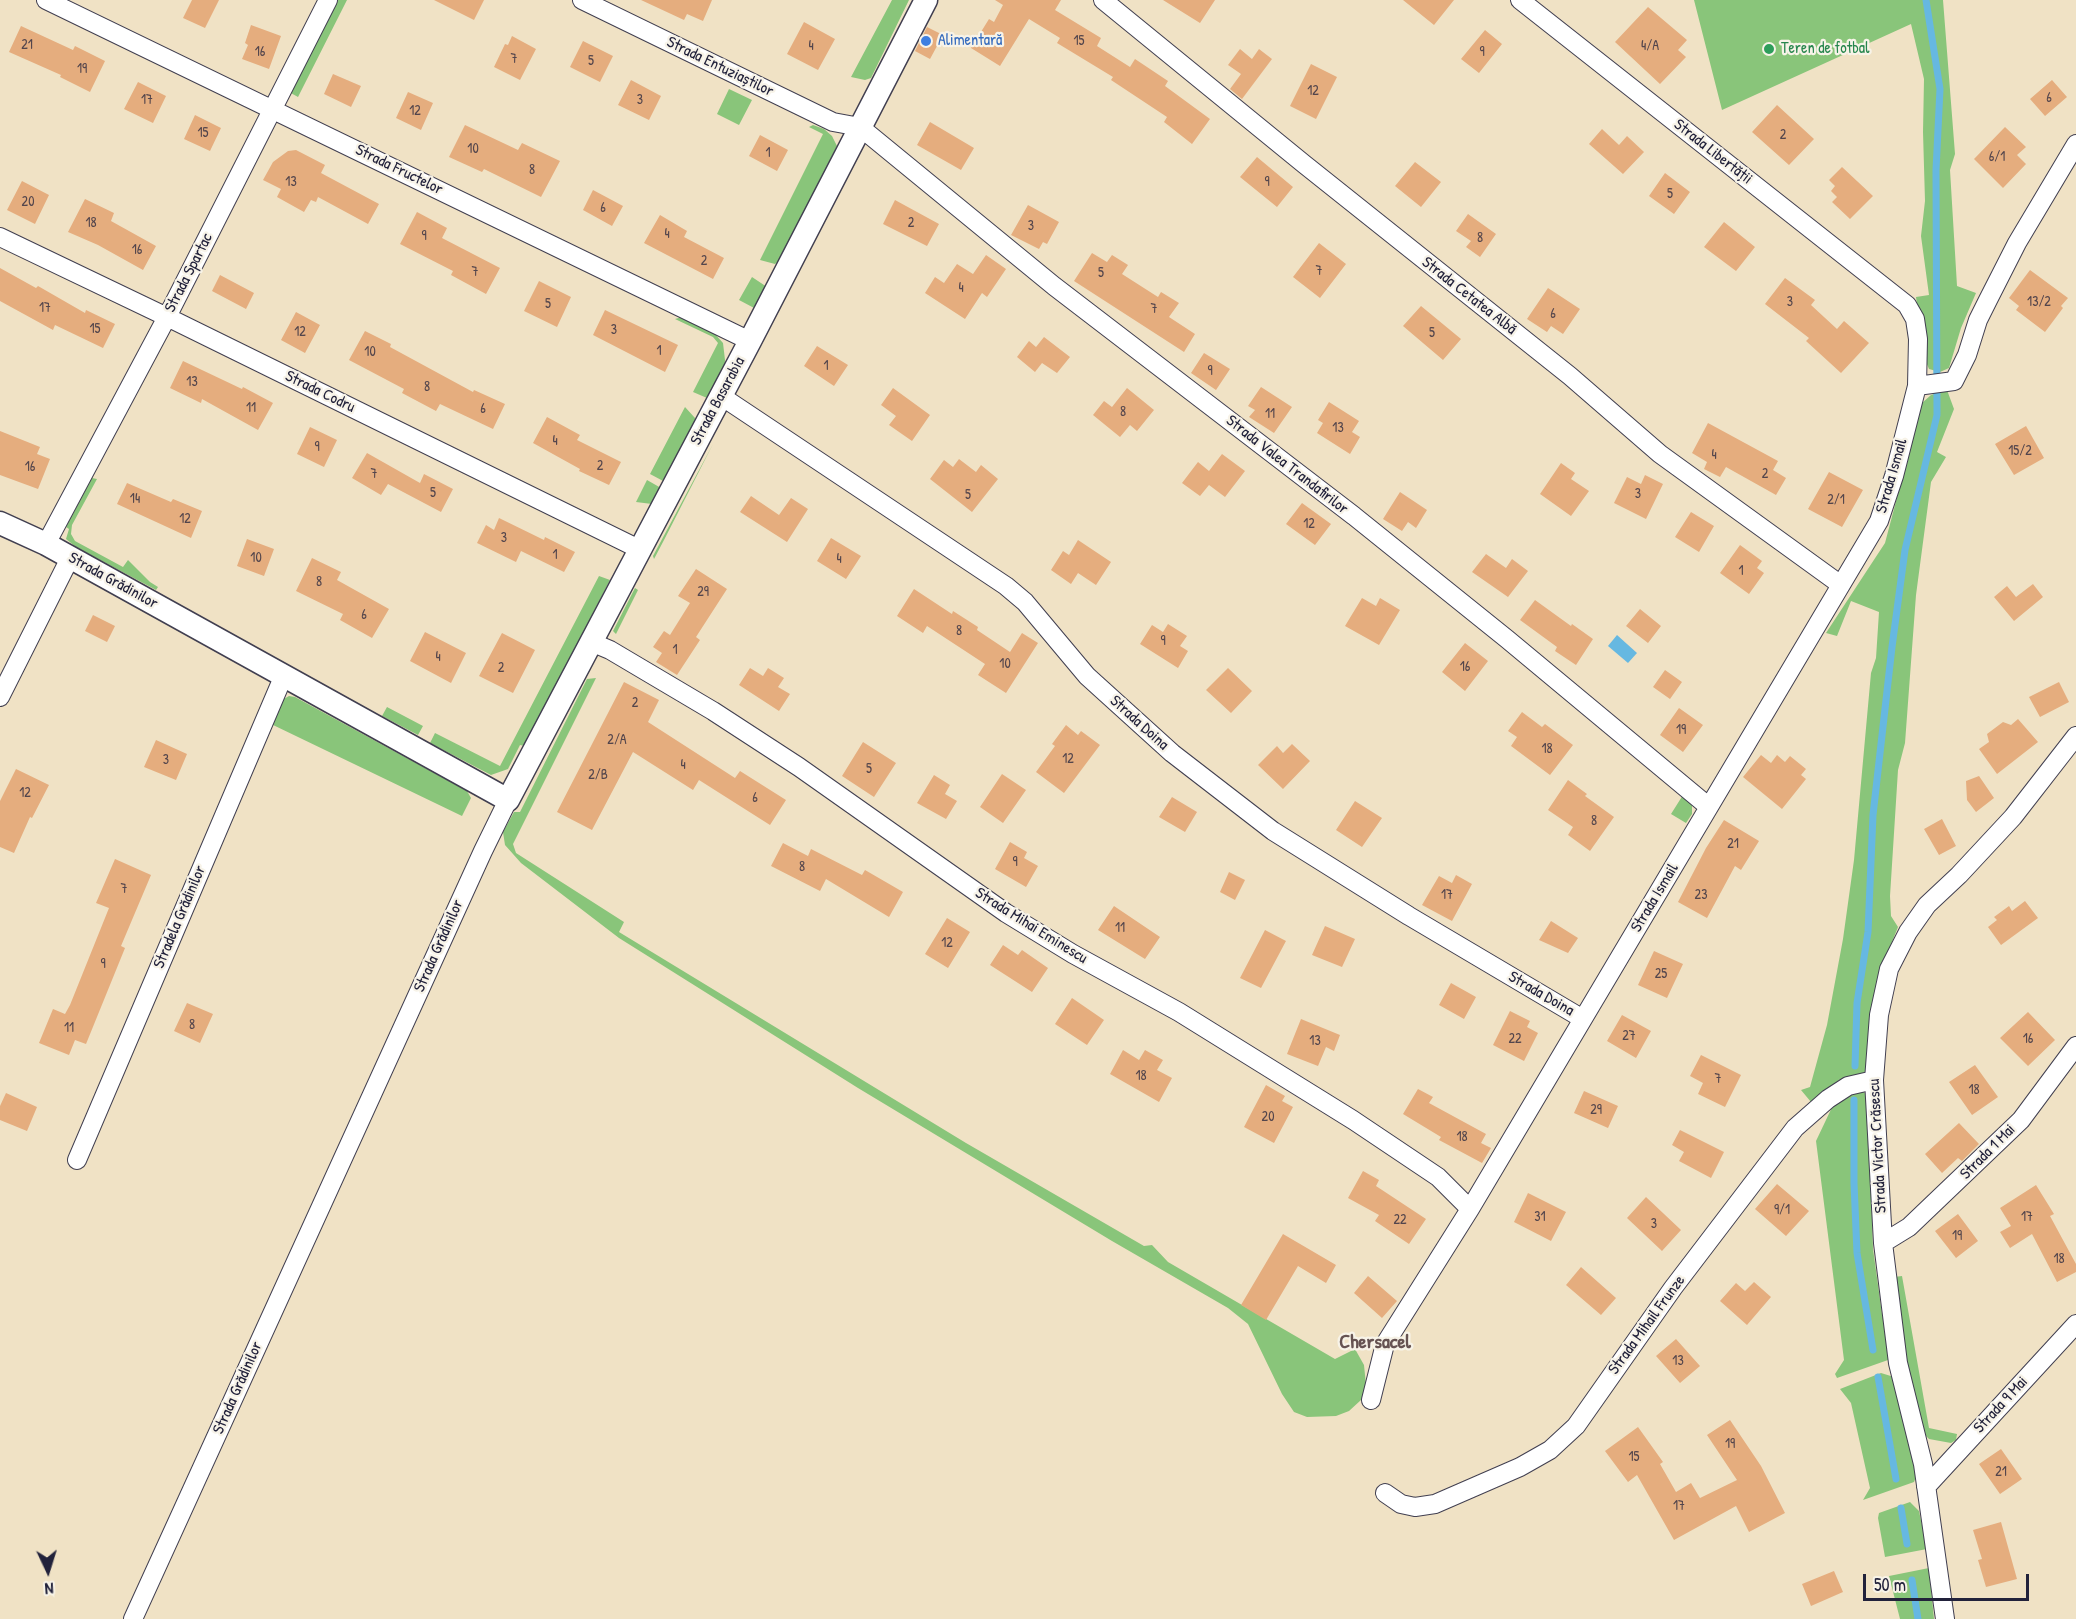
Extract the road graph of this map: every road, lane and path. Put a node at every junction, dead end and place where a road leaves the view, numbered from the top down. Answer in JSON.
{"nodes":[{"id":1,"x":46,"y":0,"type":"edge"},
{"id":2,"x":328,"y":0,"type":"edge"},
{"id":3,"x":582,"y":0,"type":"edge"},
{"id":4,"x":926,"y":0,"type":"edge"},
{"id":5,"x":1103,"y":0,"type":"edge"},
{"id":6,"x":1520,"y":0,"type":"edge"},
{"id":7,"x":273,"y":110,"type":"junction"},
{"id":8,"x":860,"y":127,"type":"junction"},
{"id":9,"x":2076,"y":144,"type":"edge"},
{"id":10,"x":0,"y":237,"type":"edge"},
{"id":11,"x":1907,"y":305,"type":"joint"},
{"id":12,"x":167,"y":317,"type":"junction"},
{"id":13,"x":750,"y":341,"type":"junction"},
{"id":14,"x":1917,"y":386,"type":"junction"},
{"id":15,"x":721,"y":396,"type":"junction"},
{"id":16,"x":0,"y":524,"type":"edge"},
{"id":17,"x":46,"y":544,"type":"junction"},
{"id":18,"x":639,"y":549,"type":"junction"},
{"id":19,"x":70,"y":558,"type":"junction"},
{"id":20,"x":1841,"y":585,"type":"junction"},
{"id":21,"x":591,"y":642,"type":"junction"},
{"id":22,"x":284,"y":675,"type":"junction"},
{"id":23,"x":0,"y":698,"type":"edge"},
{"id":24,"x":2076,"y":735,"type":"edge"},
{"id":25,"x":508,"y":800,"type":"junction"},
{"id":26,"x":1709,"y":807,"type":"junction"},
{"id":27,"x":1583,"y":1019,"type":"junction"},
{"id":28,"x":2076,"y":1046,"type":"edge"},
{"id":29,"x":1874,"y":1080,"type":"junction"},
{"id":30,"x":76,"y":1160,"type":"dead end"},
{"id":31,"x":1470,"y":1209,"type":"junction"},
{"id":32,"x":1883,"y":1243,"type":"junction"},
{"id":33,"x":2076,"y":1324,"type":"edge"},
{"id":34,"x":1371,"y":1400,"type":"dead end"},
{"id":35,"x":1926,"y":1487,"type":"junction"},
{"id":36,"x":1385,"y":1493,"type":"dead end"},
{"id":37,"x":133,"y":1619,"type":"edge"},
{"id":38,"x":1945,"y":1619,"type":"edge"}],
"edges":[{"from":1,"to":7,"type":"street","name":"Strada Fructelor"},
{"from":2,"to":7,"type":"street","name":"Strada Spartac"},
{"from":3,"to":8,"type":"street","name":"Strada Entuziaștilor"},
{"from":4,"to":8,"type":"street","name":"Strada Basarabia"},
{"from":5,"to":20,"type":"street","name":"Strada Cetatea Albă"},
{"from":6,"to":11,"type":"street","name":"Strada Libertății"},
{"from":7,"to":12,"type":"street","name":"Strada Spartac"},
{"from":7,"to":13,"type":"street","name":"Strada Fructelor"},
{"from":8,"to":13,"type":"street","name":"Strada Basarabia"},
{"from":8,"to":26,"type":"street","name":"Strada Valea Trandafirilor"},
{"from":9,"to":14,"type":"street"},
{"from":10,"to":12,"type":"street","name":"Strada Codru"},
{"from":11,"to":14,"type":"street","name":"Strada Ismail"},
{"from":12,"to":17,"type":"street","name":"Strada Spartac"},
{"from":12,"to":18,"type":"street","name":"Strada Codru"},
{"from":13,"to":15,"type":"street","name":"Strada Basarabia"},
{"from":14,"to":20,"type":"street","name":"Strada Ismail"},
{"from":15,"to":18,"type":"street","name":"Strada Basarabia"},
{"from":15,"to":27,"type":"street","name":"Strada Doina"},
{"from":16,"to":17,"type":"street","name":"Strada Grădinilor"},
{"from":17,"to":19,"type":"street","name":"Strada Grădinilor"},
{"from":18,"to":21,"type":"street","name":"Strada Basarabia"},
{"from":19,"to":22,"type":"street","name":"Strada Grădinilor"},
{"from":19,"to":23,"type":"street"},
{"from":20,"to":26,"type":"street","name":"Strada Ismail"},
{"from":21,"to":25,"type":"street","name":"Strada Basarabia"},
{"from":21,"to":31,"type":"street","name":"Strada Mihai Eminescu"},
{"from":22,"to":25,"type":"street","name":"Strada Grădinilor"},
{"from":22,"to":30,"type":"street","name":"Stradela Grădinilor"},
{"from":24,"to":29,"type":"street","name":"Strada Victor Crăsescu"},
{"from":25,"to":37,"type":"street","name":"Strada Grădinilor"},
{"from":26,"to":27,"type":"street","name":"Strada Ismail"},
{"from":27,"to":31,"type":"street","name":"Strada Ismail"},
{"from":28,"to":32,"type":"street","name":"Strada 1 Mai"},
{"from":29,"to":32,"type":"street","name":"Strada Victor Crăsescu"},
{"from":29,"to":36,"type":"street","name":"Strada Mihail Frunze"},
{"from":31,"to":34,"type":"street","name":"Strada Ismail"},
{"from":32,"to":35,"type":"street","name":"Strada Victor Crăsescu"},
{"from":33,"to":35,"type":"street","name":"Strada 9 Mai"},
{"from":35,"to":38,"type":"street","name":"Strada Victor Crăsescu"}]}
